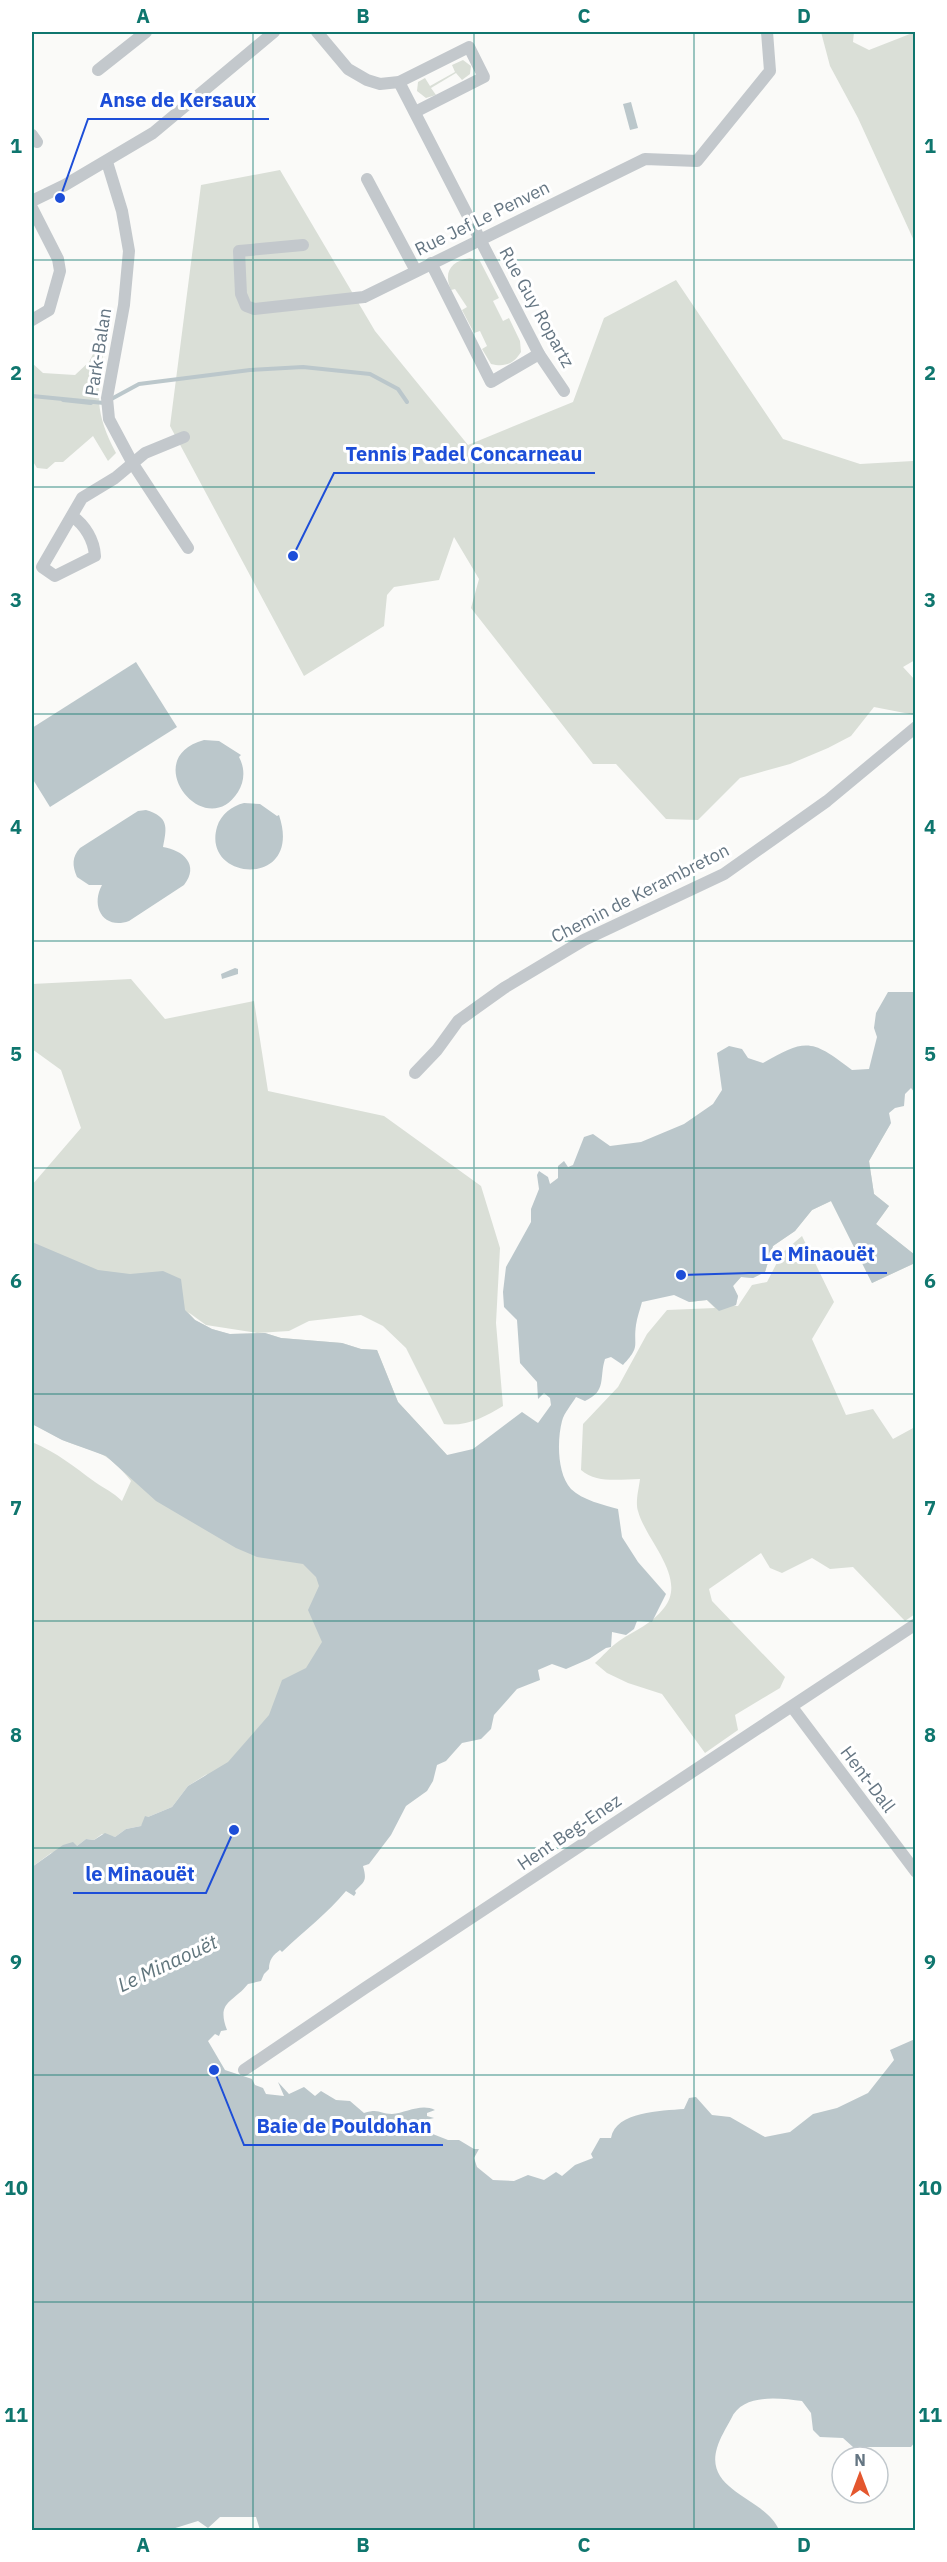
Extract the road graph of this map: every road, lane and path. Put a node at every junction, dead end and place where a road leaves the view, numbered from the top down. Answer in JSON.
{"nodes":[{"id":1,"x":146,"y":32,"type":"edge"},
{"id":2,"x":274,"y":32,"type":"edge"},
{"id":3,"x":317,"y":32,"type":"edge"},
{"id":4,"x":767,"y":32,"type":"edge"},
{"id":5,"x":98,"y":70,"type":"dead end"},
{"id":6,"x":399,"y":82,"type":"junction"},
{"id":7,"x":415,"y":112,"type":"junction"},
{"id":8,"x":107,"y":162,"type":"junction"},
{"id":9,"x":367,"y":179,"type":"dead end"},
{"id":10,"x":32,"y":201,"type":"edge"},
{"id":11,"x":32,"y":208,"type":"edge"},
{"id":12,"x":478,"y":239,"type":"junction"},
{"id":13,"x":303,"y":245,"type":"dead end"},
{"id":14,"x":432,"y":263,"type":"junction"},
{"id":15,"x":416,"y":271,"type":"junction"},
{"id":16,"x":32,"y":320,"type":"edge"},
{"id":17,"x":539,"y":354,"type":"junction"},
{"id":18,"x":564,"y":391,"type":"dead end"},
{"id":19,"x":184,"y":437,"type":"dead end"},
{"id":20,"x":133,"y":464,"type":"junction"},
{"id":21,"x":72,"y":516,"type":"junction"},
{"id":22,"x":188,"y":548,"type":"dead end"},
{"id":23,"x":915,"y":727,"type":"edge"},
{"id":24,"x":416,"y":1073,"type":"dead end"},
{"id":25,"x":915,"y":1624,"type":"edge"},
{"id":26,"x":792,"y":1707,"type":"junction"},
{"id":27,"x":915,"y":1872,"type":"edge"},
{"id":28,"x":244,"y":2070,"type":"dead end"}],
"edges":[{"from":1,"to":5,"type":"street"},
{"from":2,"to":8,"type":"street"},
{"from":3,"to":6,"type":"street"},
{"from":4,"to":12,"type":"street","name":"Rue Jef Le Penven"},
{"from":6,"to":7,"type":"street","name":"Rue Guy Ropartz"},
{"from":6,"to":7,"type":"street"},
{"from":7,"to":12,"type":"street","name":"Rue Guy Ropartz"},
{"from":8,"to":10,"type":"street"},
{"from":8,"to":20,"type":"street","name":"Park-Balan"},
{"from":9,"to":15,"type":"street"},
{"from":11,"to":16,"type":"street"},
{"from":12,"to":14,"type":"street","name":"Rue Jef Le Penven"},
{"from":12,"to":17,"type":"street","name":"Rue Guy Ropartz"},
{"from":13,"to":15,"type":"street","name":"Rue Jef Le Penven"},
{"from":14,"to":15,"type":"street","name":"Rue Jef Le Penven"},
{"from":14,"to":17,"type":"street"},
{"from":17,"to":18,"type":"street","name":"Rue Guy Ropartz"},
{"from":19,"to":20,"type":"street"},
{"from":20,"to":21,"type":"street"},
{"from":20,"to":22,"type":"street","name":"Park-Balan"},
{"from":21,"to":21,"type":"street"},
{"from":23,"to":24,"type":"street","name":"Chemin de Kerambreton"},
{"from":25,"to":26,"type":"street","name":"Hent Beg-Enez"},
{"from":26,"to":27,"type":"street","name":"Hent-Dall"},
{"from":26,"to":28,"type":"street","name":"Hent Beg-Enez"}]}
